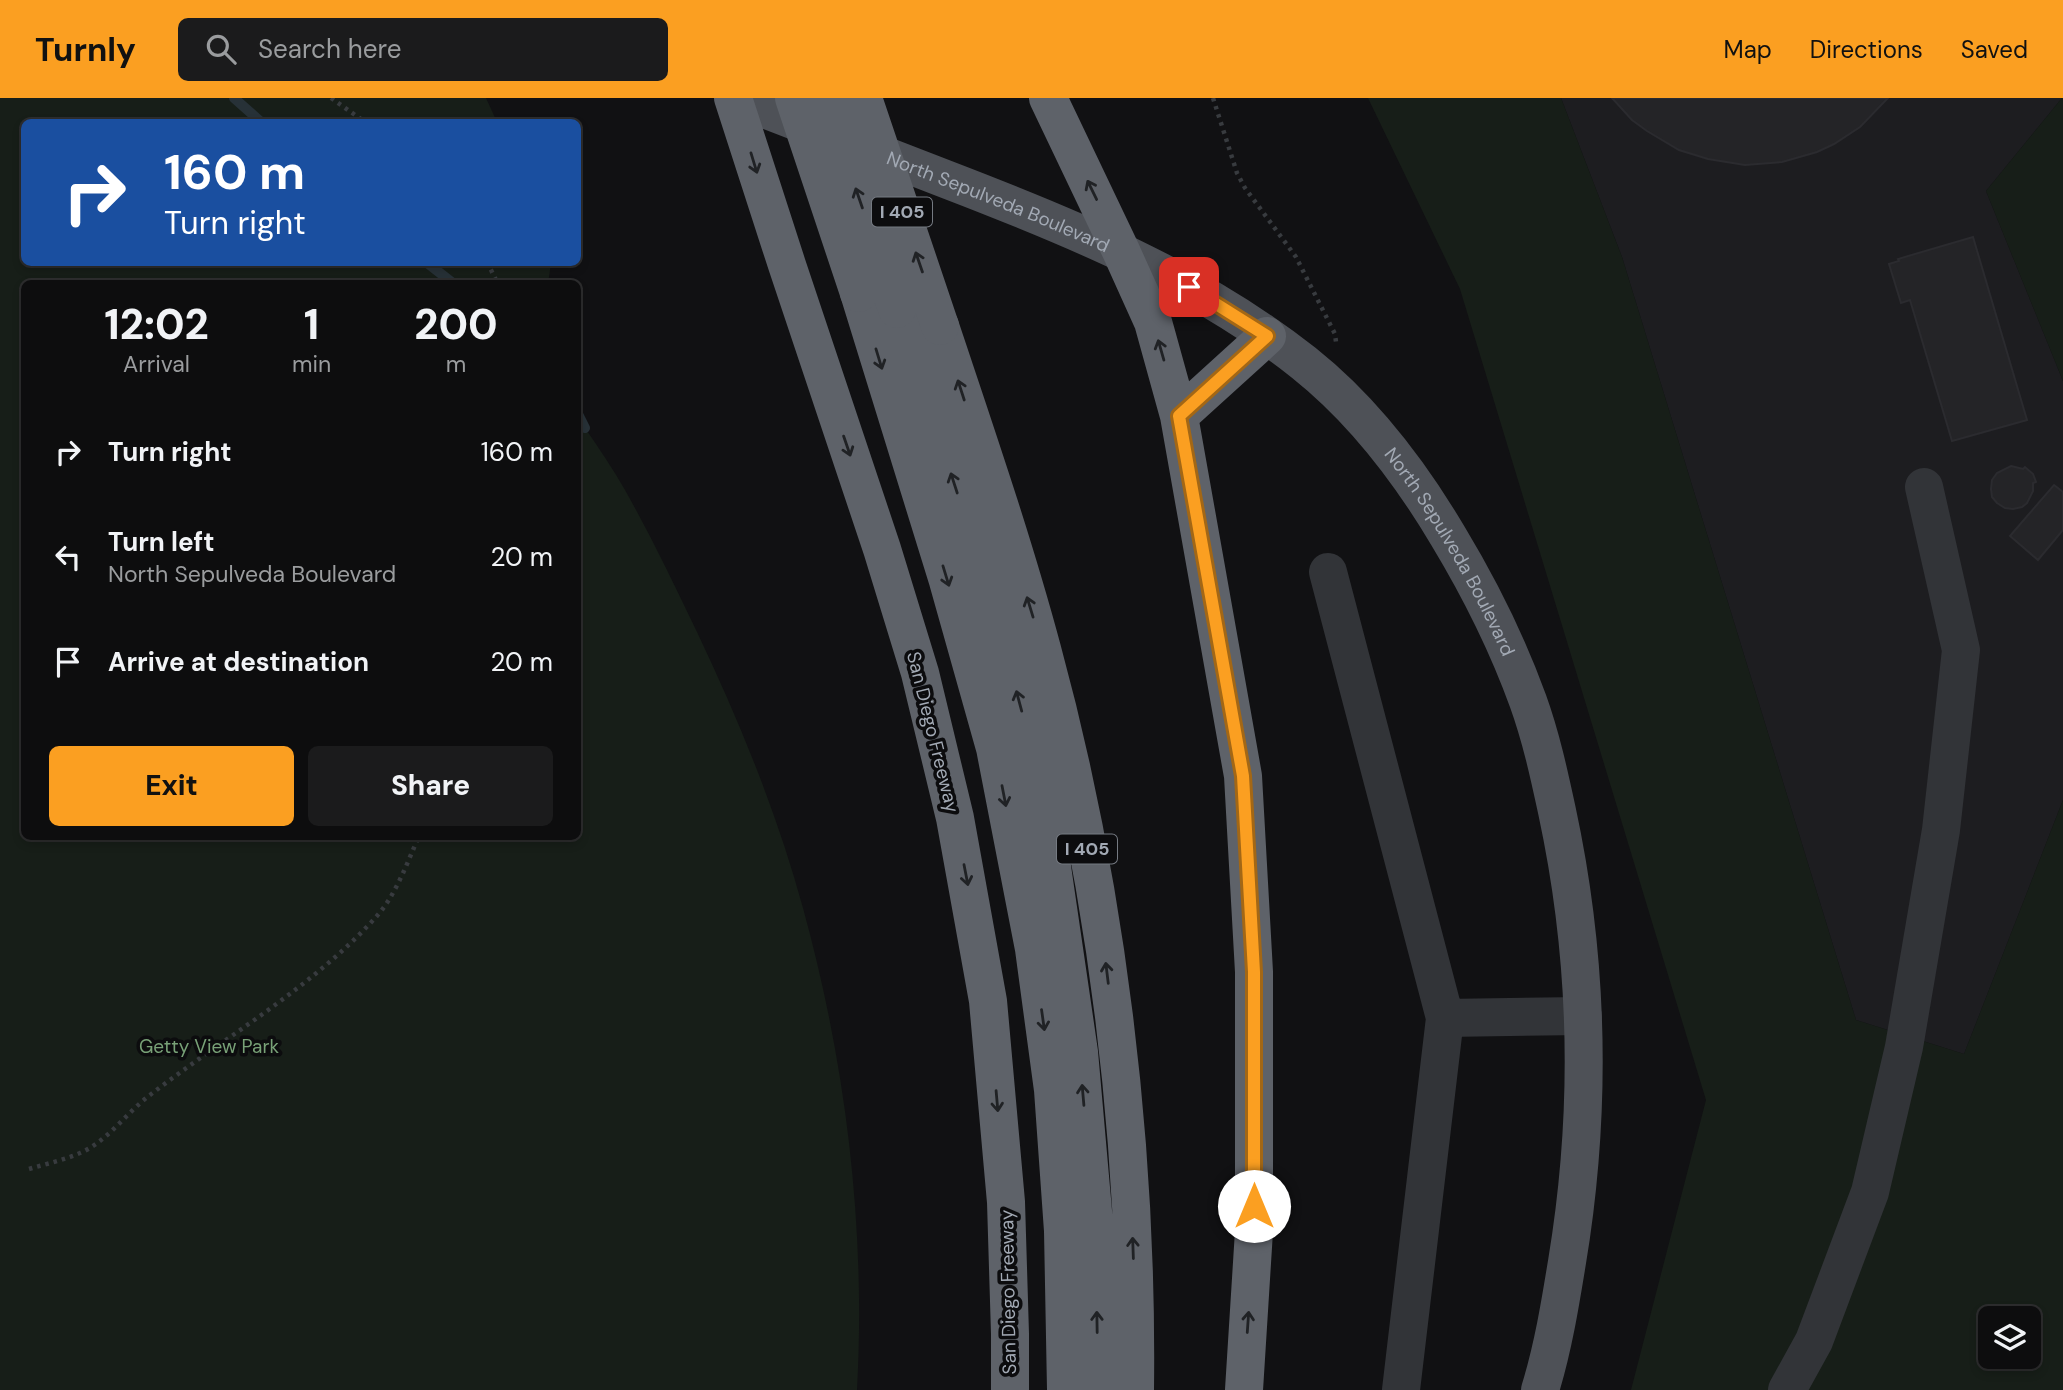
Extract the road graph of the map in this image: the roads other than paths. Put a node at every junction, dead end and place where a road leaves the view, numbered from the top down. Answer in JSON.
{"nodes":[{"id":1,"x":735,"y":98,"type":"edge"},
{"id":2,"x":794,"y":98,"type":"edge"},
{"id":3,"x":825,"y":98,"type":"edge"},
{"id":4,"x":863,"y":98,"type":"edge"},
{"id":5,"x":1048,"y":98,"type":"edge"},
{"id":6,"x":1121,"y":251,"type":"junction"},
{"id":7,"x":1267,"y":336,"type":"junction"},
{"id":8,"x":1179,"y":416,"type":"junction"},
{"id":9,"x":1924,"y":487,"type":"dead end"},
{"id":10,"x":1328,"y":572,"type":"dead end"},
{"id":11,"x":1583,"y":1016,"type":"junction"},
{"id":12,"x":1445,"y":1018,"type":"junction"},
{"id":13,"x":1010,"y":1390,"type":"edge"},
{"id":14,"x":1066,"y":1390,"type":"edge"},
{"id":15,"x":1098,"y":1390,"type":"edge"},
{"id":16,"x":1135,"y":1390,"type":"edge"},
{"id":17,"x":1244,"y":1390,"type":"edge"},
{"id":18,"x":1401,"y":1390,"type":"edge"},
{"id":19,"x":1540,"y":1390,"type":"edge"},
{"id":20,"x":1787,"y":1390,"type":"edge"}],
"edges":[{"from":1,"to":6,"type":"main road","name":"North Sepulveda Boulevard"},
{"from":1,"to":13,"type":"highway","name":"San Diego Freeway","one_way":true},
{"from":2,"to":14,"type":"highway","one_way":true,"bridge":true},
{"from":15,"to":3,"type":"highway","one_way":true,"bridge":true},
{"from":16,"to":4,"type":"highway","number":"I 405","one_way":true,"bridge":true},
{"from":6,"to":5,"type":"highway","one_way":true},
{"from":6,"to":7,"type":"main road","name":"North Sepulveda Boulevard"},
{"from":8,"to":6,"type":"highway","one_way":true},
{"from":7,"to":8,"type":"highway"},
{"from":7,"to":11,"type":"main road","name":"North Sepulveda Boulevard"},
{"from":17,"to":8,"type":"highway","one_way":true},
{"from":9,"to":20,"type":"lane"},
{"from":10,"to":12,"type":"lane"},
{"from":11,"to":12,"type":"lane"},
{"from":11,"to":19,"type":"main road","name":"North Sepulveda Boulevard"},
{"from":12,"to":18,"type":"lane"}]}
